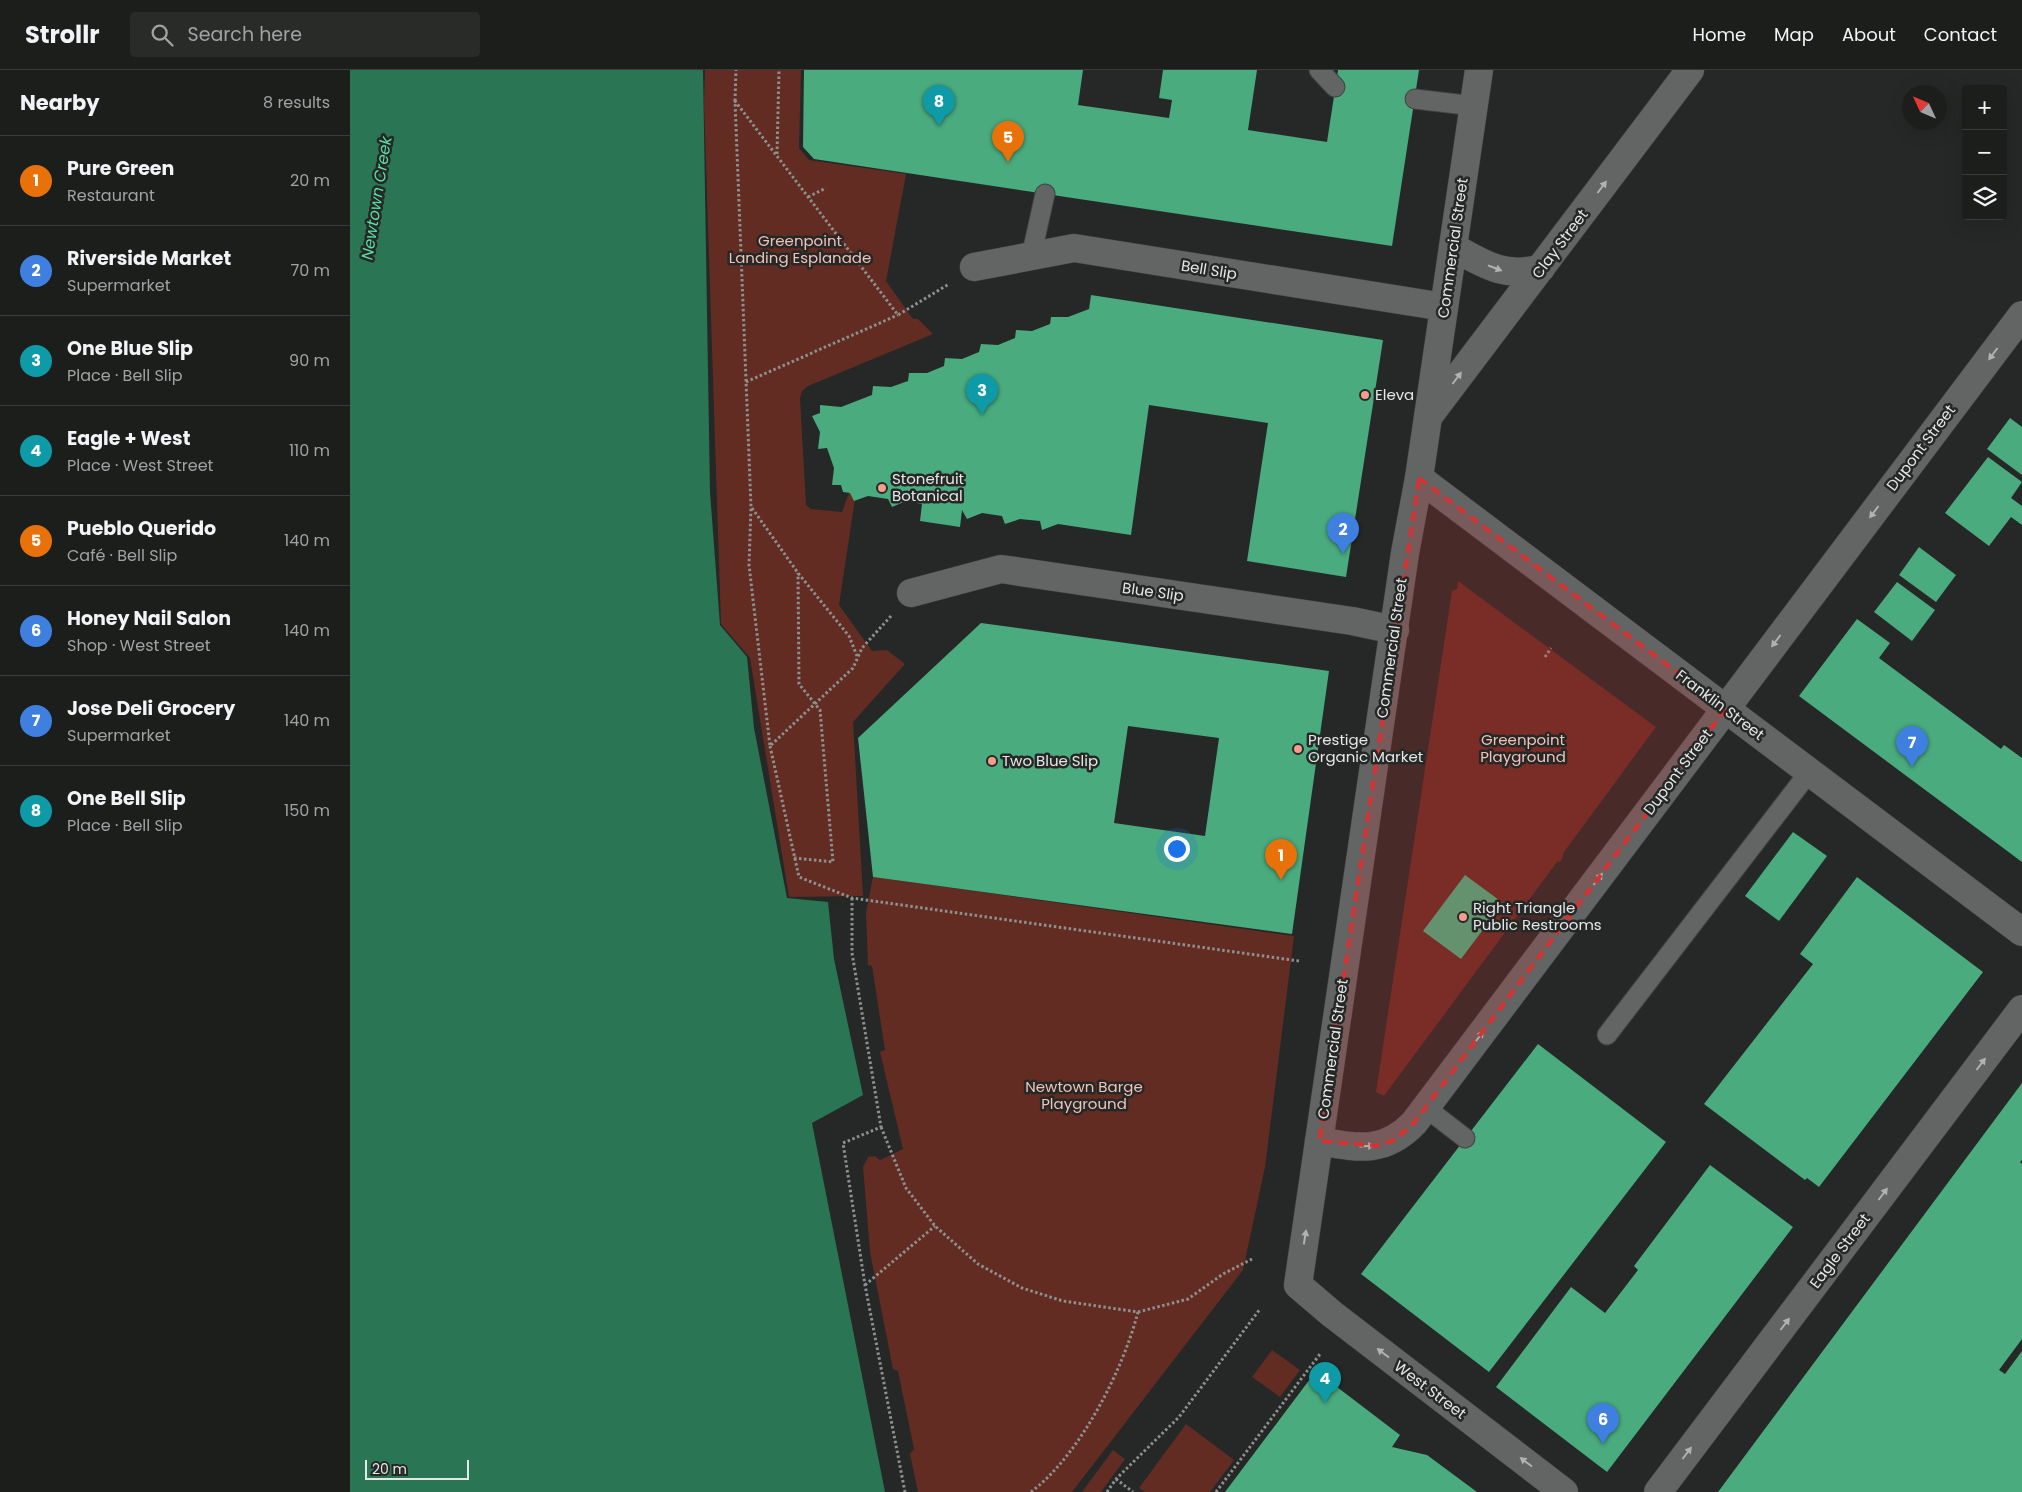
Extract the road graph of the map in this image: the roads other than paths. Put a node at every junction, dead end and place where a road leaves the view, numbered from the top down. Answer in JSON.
{"nodes":[{"id":1,"x":1319,"y":70,"type":"edge"},
{"id":2,"x":1479,"y":70,"type":"edge"},
{"id":3,"x":1690,"y":70,"type":"edge"},
{"id":4,"x":1335,"y":87,"type":"dead end"},
{"id":5,"x":1415,"y":99,"type":"dead end"},
{"id":6,"x":1474,"y":106,"type":"junction"},
{"id":7,"x":1045,"y":194,"type":"dead end"},
{"id":8,"x":1453,"y":247,"type":"junction"},
{"id":9,"x":1031,"y":257,"type":"junction"},
{"id":10,"x":974,"y":267,"type":"road end"},
{"id":11,"x":1542,"y":268,"type":"junction"},
{"id":12,"x":1444,"y":307,"type":"junction"},
{"id":13,"x":2022,"y":315,"type":"edge"},
{"id":14,"x":1428,"y":417,"type":"junction"},
{"id":15,"x":1419,"y":478,"type":"junction"},
{"id":16,"x":912,"y":593,"type":"road end"},
{"id":17,"x":1395,"y":630,"type":"junction"},
{"id":18,"x":1726,"y":709,"type":"junction"},
{"id":19,"x":1810,"y":771,"type":"junction"},
{"id":20,"x":2022,"y":932,"type":"edge"},
{"id":21,"x":2022,"y":1009,"type":"edge"},
{"id":22,"x":1607,"y":1034,"type":"dead end"},
{"id":23,"x":1426,"y":1108,"type":"junction"},
{"id":24,"x":1465,"y":1138,"type":"dead end"},
{"id":25,"x":1319,"y":1141,"type":"junction"},
{"id":26,"x":1298,"y":1285,"type":"joint"},
{"id":27,"x":1564,"y":1492,"type":"edge"},
{"id":28,"x":1658,"y":1492,"type":"edge"}],
"edges":[{"from":1,"to":4,"type":"lane"},
{"from":2,"to":6,"type":"street","name":"Commercial Street"},
{"from":11,"to":3,"type":"street","name":"Clay Street","one_way":true},
{"from":5,"to":6,"type":"lane"},
{"from":6,"to":8,"type":"street","name":"Commercial Street"},
{"from":7,"to":9,"type":"lane"},
{"from":8,"to":11,"type":"street","one_way":true},
{"from":8,"to":12,"type":"street","name":"Commercial Street"},
{"from":9,"to":10,"type":"street","name":"Bell Slip"},
{"from":9,"to":12,"type":"street","name":"Bell Slip"},
{"from":14,"to":11,"type":"street","name":"Clay Street","one_way":true},
{"from":12,"to":14,"type":"street","name":"Commercial Street"},
{"from":13,"to":18,"type":"street","name":"Dupont Street","one_way":true},
{"from":14,"to":15,"type":"street","name":"Commercial Street"},
{"from":15,"to":17,"type":"street","name":"Commercial Street"},
{"from":15,"to":18,"type":"street","name":"Franklin Street"},
{"from":16,"to":17,"type":"street","name":"Blue Slip"},
{"from":17,"to":25,"type":"street","name":"Commercial Street"},
{"from":18,"to":19,"type":"street","name":"Franklin Street"},
{"from":23,"to":18,"type":"street","name":"Dupont Street","one_way":true},
{"from":19,"to":20,"type":"street","name":"Franklin Street"},
{"from":19,"to":22,"type":"lane"},
{"from":28,"to":21,"type":"street","name":"Eagle Street","one_way":true},
{"from":23,"to":24,"type":"lane"},
{"from":25,"to":23,"type":"street","name":"Dupont Street","one_way":true},
{"from":26,"to":25,"type":"street","name":"Commercial Street","one_way":true},
{"from":27,"to":26,"type":"street","name":"West Street","one_way":true}]}
